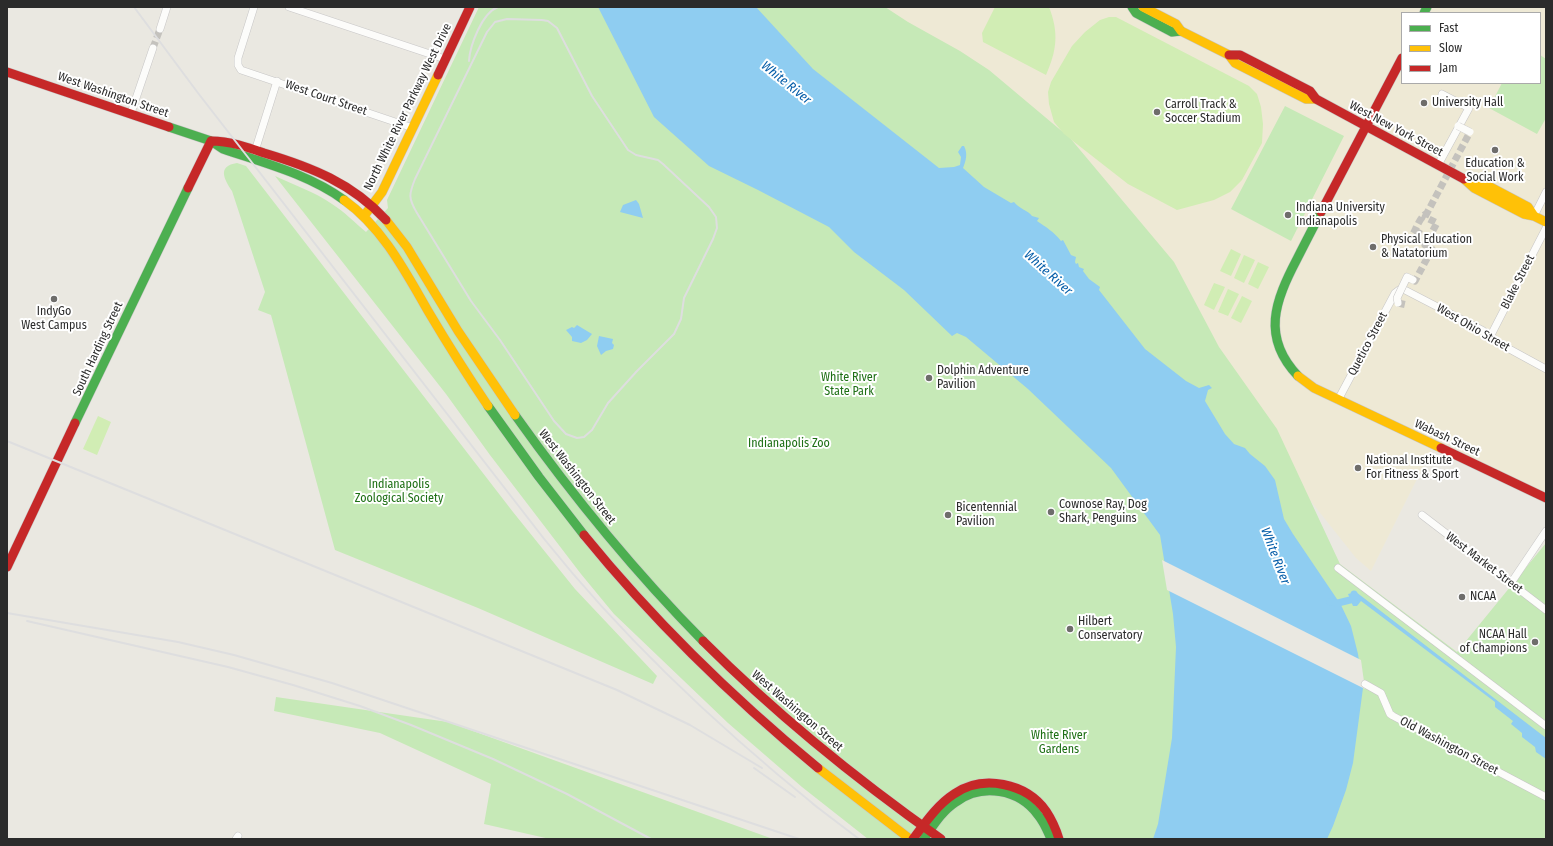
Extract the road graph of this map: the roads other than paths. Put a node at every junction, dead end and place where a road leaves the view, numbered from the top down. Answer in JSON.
{"nodes":[{"id":1,"x":167,"y":7,"type":"edge"},
{"id":2,"x":254,"y":7,"type":"edge"},
{"id":3,"x":289,"y":7,"type":"edge"},
{"id":4,"x":470,"y":7,"type":"edge"},
{"id":5,"x":1132,"y":7,"type":"edge"},
{"id":6,"x":1143,"y":7,"type":"edge"},
{"id":7,"x":160,"y":29,"type":"tunnel mouth"},
{"id":8,"x":1181,"y":31,"type":"junction"},
{"id":9,"x":153,"y":48,"type":"tunnel mouth"},
{"id":10,"x":445,"y":59,"type":"junction"},
{"id":11,"x":1401,"y":60,"type":"edge"},
{"id":12,"x":7,"y":72,"type":"edge"},
{"id":13,"x":278,"y":82,"type":"junction"},
{"id":14,"x":1442,"y":94,"type":"dead end"},
{"id":15,"x":131,"y":113,"type":"junction"},
{"id":16,"x":1366,"y":126,"type":"junction"},
{"id":17,"x":1458,"y":126,"type":"dead end"},
{"id":18,"x":413,"y":128,"type":"junction"},
{"id":19,"x":1470,"y":132,"type":"dead end"},
{"id":20,"x":212,"y":141,"type":"junction"},
{"id":21,"x":256,"y":151,"type":"junction"},
{"id":22,"x":1438,"y":164,"type":"junction"},
{"id":23,"x":1546,"y":192,"type":"edge"},
{"id":24,"x":372,"y":205,"type":"junction"},
{"id":25,"x":364,"y":216,"type":"junction"},
{"id":26,"x":1534,"y":216,"type":"junction"},
{"id":27,"x":1546,"y":222,"type":"edge"},
{"id":28,"x":1546,"y":228,"type":"edge"},
{"id":29,"x":1413,"y":280,"type":"tunnel mouth"},
{"id":30,"x":1399,"y":290,"type":"joint"},
{"id":31,"x":1398,"y":303,"type":"dead end"},
{"id":32,"x":1490,"y":336,"type":"junction"},
{"id":33,"x":1546,"y":369,"type":"edge"},
{"id":34,"x":1338,"y":400,"type":"junction"},
{"id":35,"x":1546,"y":498,"type":"edge"},
{"id":36,"x":1422,"y":515,"type":"dead end"},
{"id":37,"x":1546,"y":531,"type":"edge"},
{"id":38,"x":7,"y":567,"type":"edge"},
{"id":39,"x":1338,"y":568,"type":"dead end"},
{"id":40,"x":1511,"y":583,"type":"junction"},
{"id":41,"x":1546,"y":610,"type":"edge"},
{"id":42,"x":1365,"y":684,"type":"dead end"},
{"id":43,"x":1546,"y":726,"type":"edge"},
{"id":44,"x":1546,"y":797,"type":"edge"},
{"id":45,"x":925,"y":832,"type":"edge"},
{"id":46,"x":912,"y":839,"type":"edge"},
{"id":47,"x":941,"y":839,"type":"edge"},
{"id":48,"x":1051,"y":839,"type":"edge"},
{"id":49,"x":1059,"y":839,"type":"edge"}],
"edges":[{"from":1,"to":7,"type":"street"},
{"from":2,"to":13,"type":"street","name":"West Court Street"},
{"from":3,"to":10,"type":"street"},
{"from":4,"to":10,"type":"main road","name":"North White River Parkway West Drive"},
{"from":5,"to":8,"type":"main road","name":"West New York Street"},
{"from":6,"to":8,"type":"main road","name":"West New York Street"},
{"from":8,"to":16,"type":"main road","name":"West New York Street"},
{"from":9,"to":15,"type":"street"},
{"from":10,"to":18,"type":"main road","name":"North White River Parkway West Drive"},
{"from":11,"to":16,"type":"main road","name":"Wabash Street"},
{"from":12,"to":15,"type":"main road","name":"West Washington Street"},
{"from":13,"to":18,"type":"street","name":"West Court Street"},
{"from":13,"to":21,"type":"street"},
{"from":14,"to":22,"type":"street"},
{"from":15,"to":20,"type":"main road","name":"West Washington Street"},
{"from":16,"to":22,"type":"main road","name":"West New York Street"},
{"from":16,"to":34,"type":"main road","name":"Wabash Street"},
{"from":17,"to":19,"type":"street","bridge":true},
{"from":18,"to":24,"type":"main road","name":"North White River Parkway West Drive"},
{"from":20,"to":21,"type":"main road","name":"West Washington Street"},
{"from":20,"to":25,"type":"main road","name":"West Washington Street"},
{"from":20,"to":38,"type":"main road","name":"South Harding Street"},
{"from":21,"to":24,"type":"main road","name":"West Washington Street"},
{"from":22,"to":26,"type":"main road","name":"West New York Street"},
{"from":23,"to":26,"type":"street"},
{"from":24,"to":25,"type":"main road","name":"North White River Parkway West Drive"},
{"from":24,"to":45,"type":"main road","name":"West Washington Street"},
{"from":25,"to":46,"type":"main road","name":"West Washington Street"},
{"from":26,"to":27,"type":"main road","name":"West New York Street"},
{"from":28,"to":32,"type":"street","name":"Blake Street"},
{"from":29,"to":31,"type":"street","bridge":true},
{"from":30,"to":32,"type":"street","name":"West Ohio Street"},
{"from":30,"to":34,"type":"street","name":"Quetico Street"},
{"from":32,"to":33,"type":"street","name":"West Ohio Street"},
{"from":34,"to":35,"type":"main road","name":"Wabash Street"},
{"from":36,"to":40,"type":"street","name":"West Market Street"},
{"from":37,"to":40,"type":"street"},
{"from":39,"to":43,"type":"street"},
{"from":40,"to":41,"type":"street","name":"West Market Street"},
{"from":42,"to":44,"type":"street","name":"Old Washington Street"},
{"from":45,"to":46,"type":"main road"},
{"from":45,"to":47,"type":"main road","name":"West Washington Street"},
{"from":45,"to":48,"type":"main road"},
{"from":45,"to":49,"type":"main road"}]}
